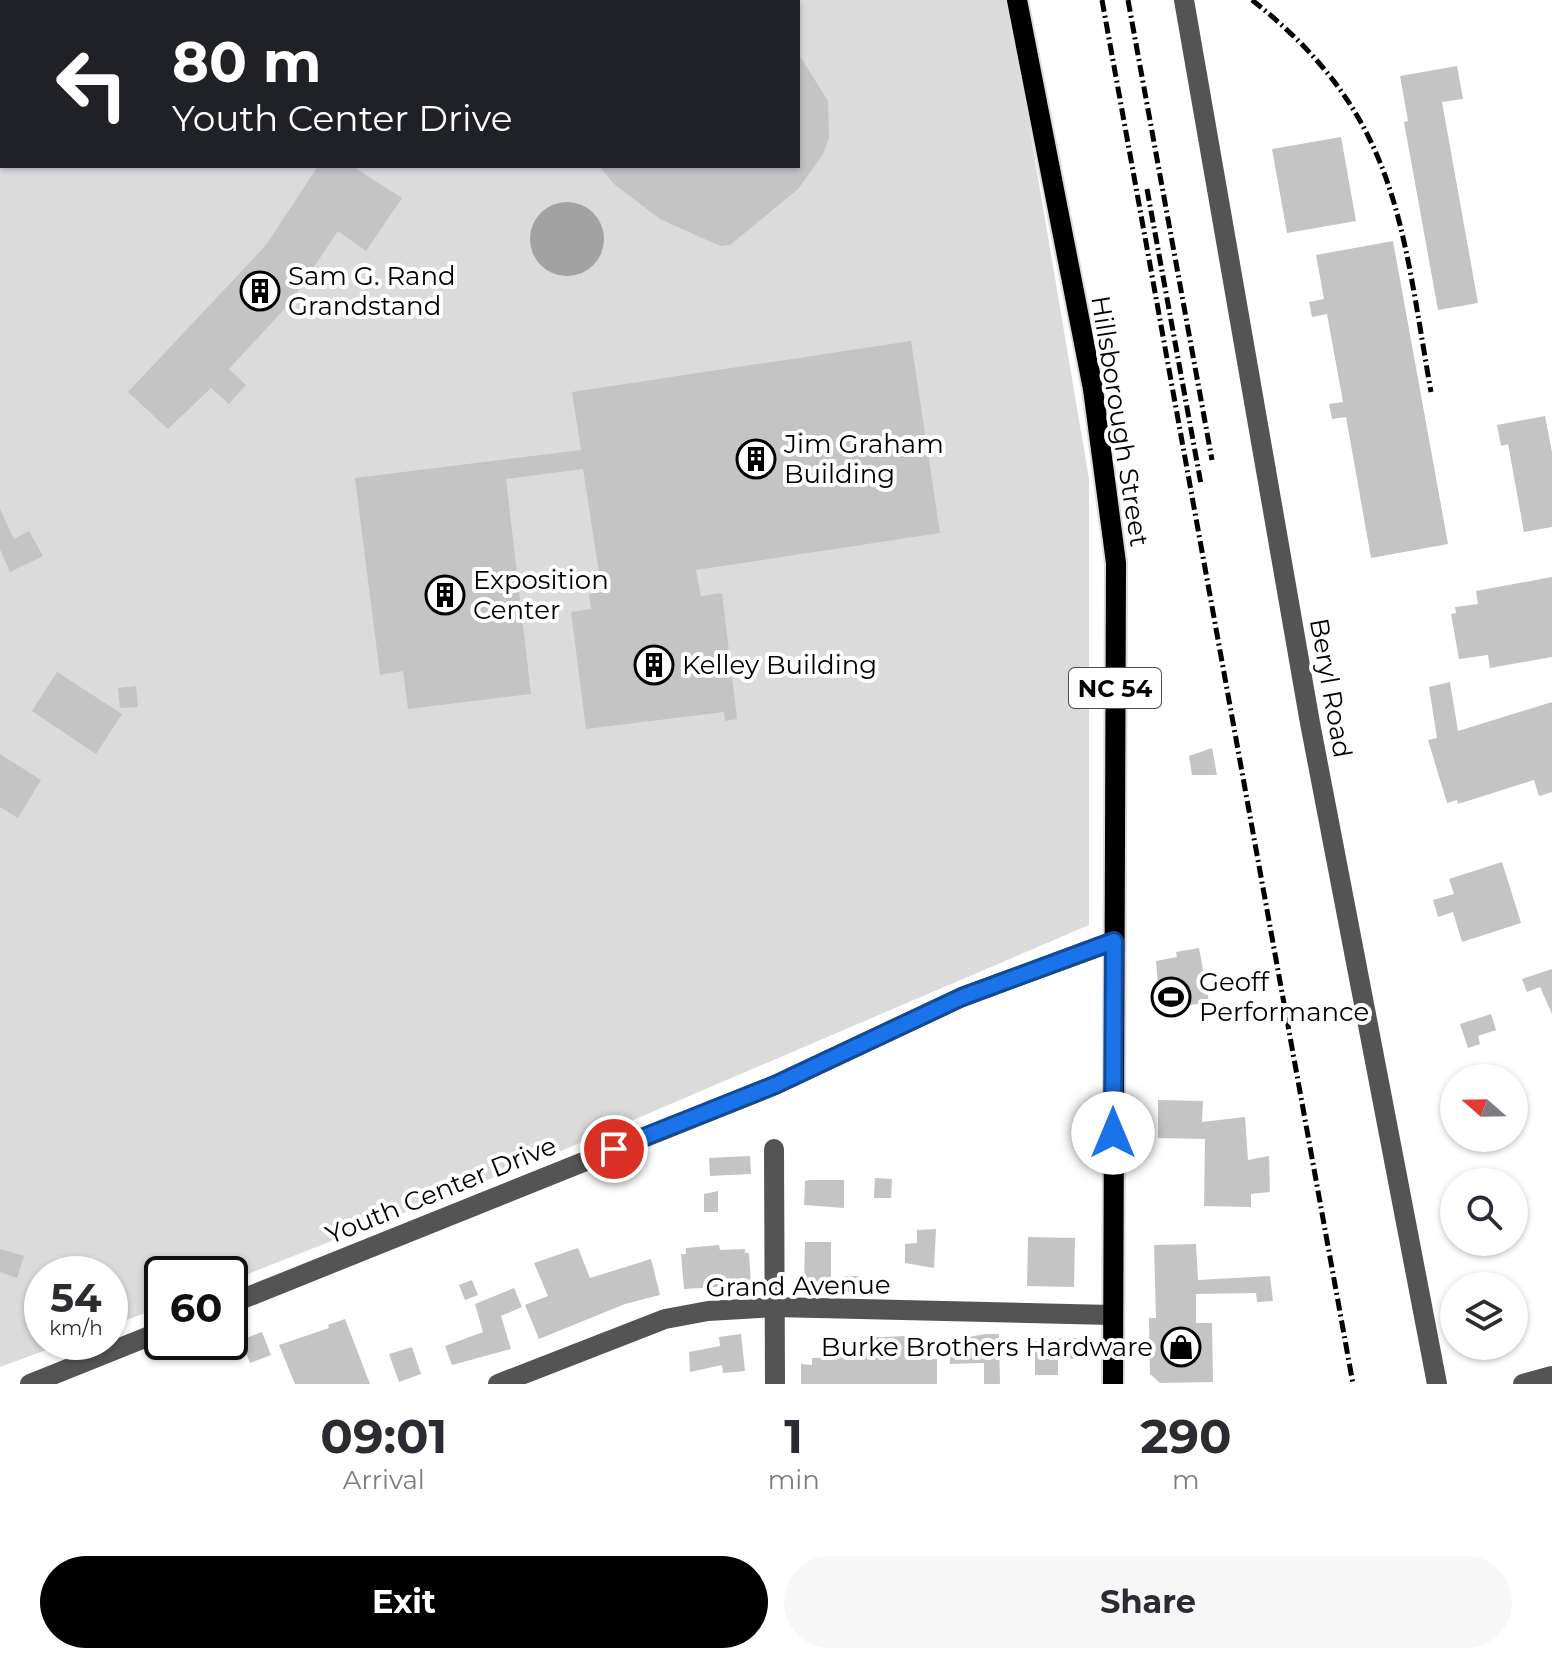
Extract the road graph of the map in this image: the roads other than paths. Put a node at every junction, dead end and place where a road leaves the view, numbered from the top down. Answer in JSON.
{"nodes":[{"id":1,"x":1017,"y":0,"type":"edge"},
{"id":2,"x":1184,"y":0,"type":"edge"},
{"id":3,"x":1114,"y":941,"type":"junction"},
{"id":4,"x":774,"y":1149,"type":"dead end"},
{"id":5,"x":248,"y":1297,"type":"edge"},
{"id":6,"x":775,"y":1307,"type":"junction"},
{"id":7,"x":1112,"y":1315,"type":"junction"},
{"id":8,"x":144,"y":1338,"type":"edge"},
{"id":9,"x":1552,"y":1376,"type":"edge"},
{"id":10,"x":30,"y":1384,"type":"edge"},
{"id":11,"x":498,"y":1384,"type":"edge"},
{"id":12,"x":775,"y":1384,"type":"edge"},
{"id":13,"x":1113,"y":1384,"type":"edge"},
{"id":14,"x":1437,"y":1384,"type":"edge"},
{"id":15,"x":1523,"y":1384,"type":"edge"}],
"edges":[{"from":1,"to":3,"type":"main road","name":"Hillsborough Street","number":"NC 54"},
{"from":2,"to":14,"type":"street","name":"Beryl Road"},
{"from":3,"to":5,"type":"street","name":"Youth Center Drive"},
{"from":3,"to":7,"type":"main road","name":"Hillsborough Street","number":"NC 54"},
{"from":4,"to":6,"type":"street"},
{"from":6,"to":7,"type":"street","name":"Grand Avenue"},
{"from":6,"to":11,"type":"street","name":"Grand Avenue"},
{"from":6,"to":12,"type":"street"},
{"from":7,"to":13,"type":"main road","name":"Hillsborough Street","number":"NC 54"},
{"from":8,"to":10,"type":"street"},
{"from":9,"to":15,"type":"street"}]}
